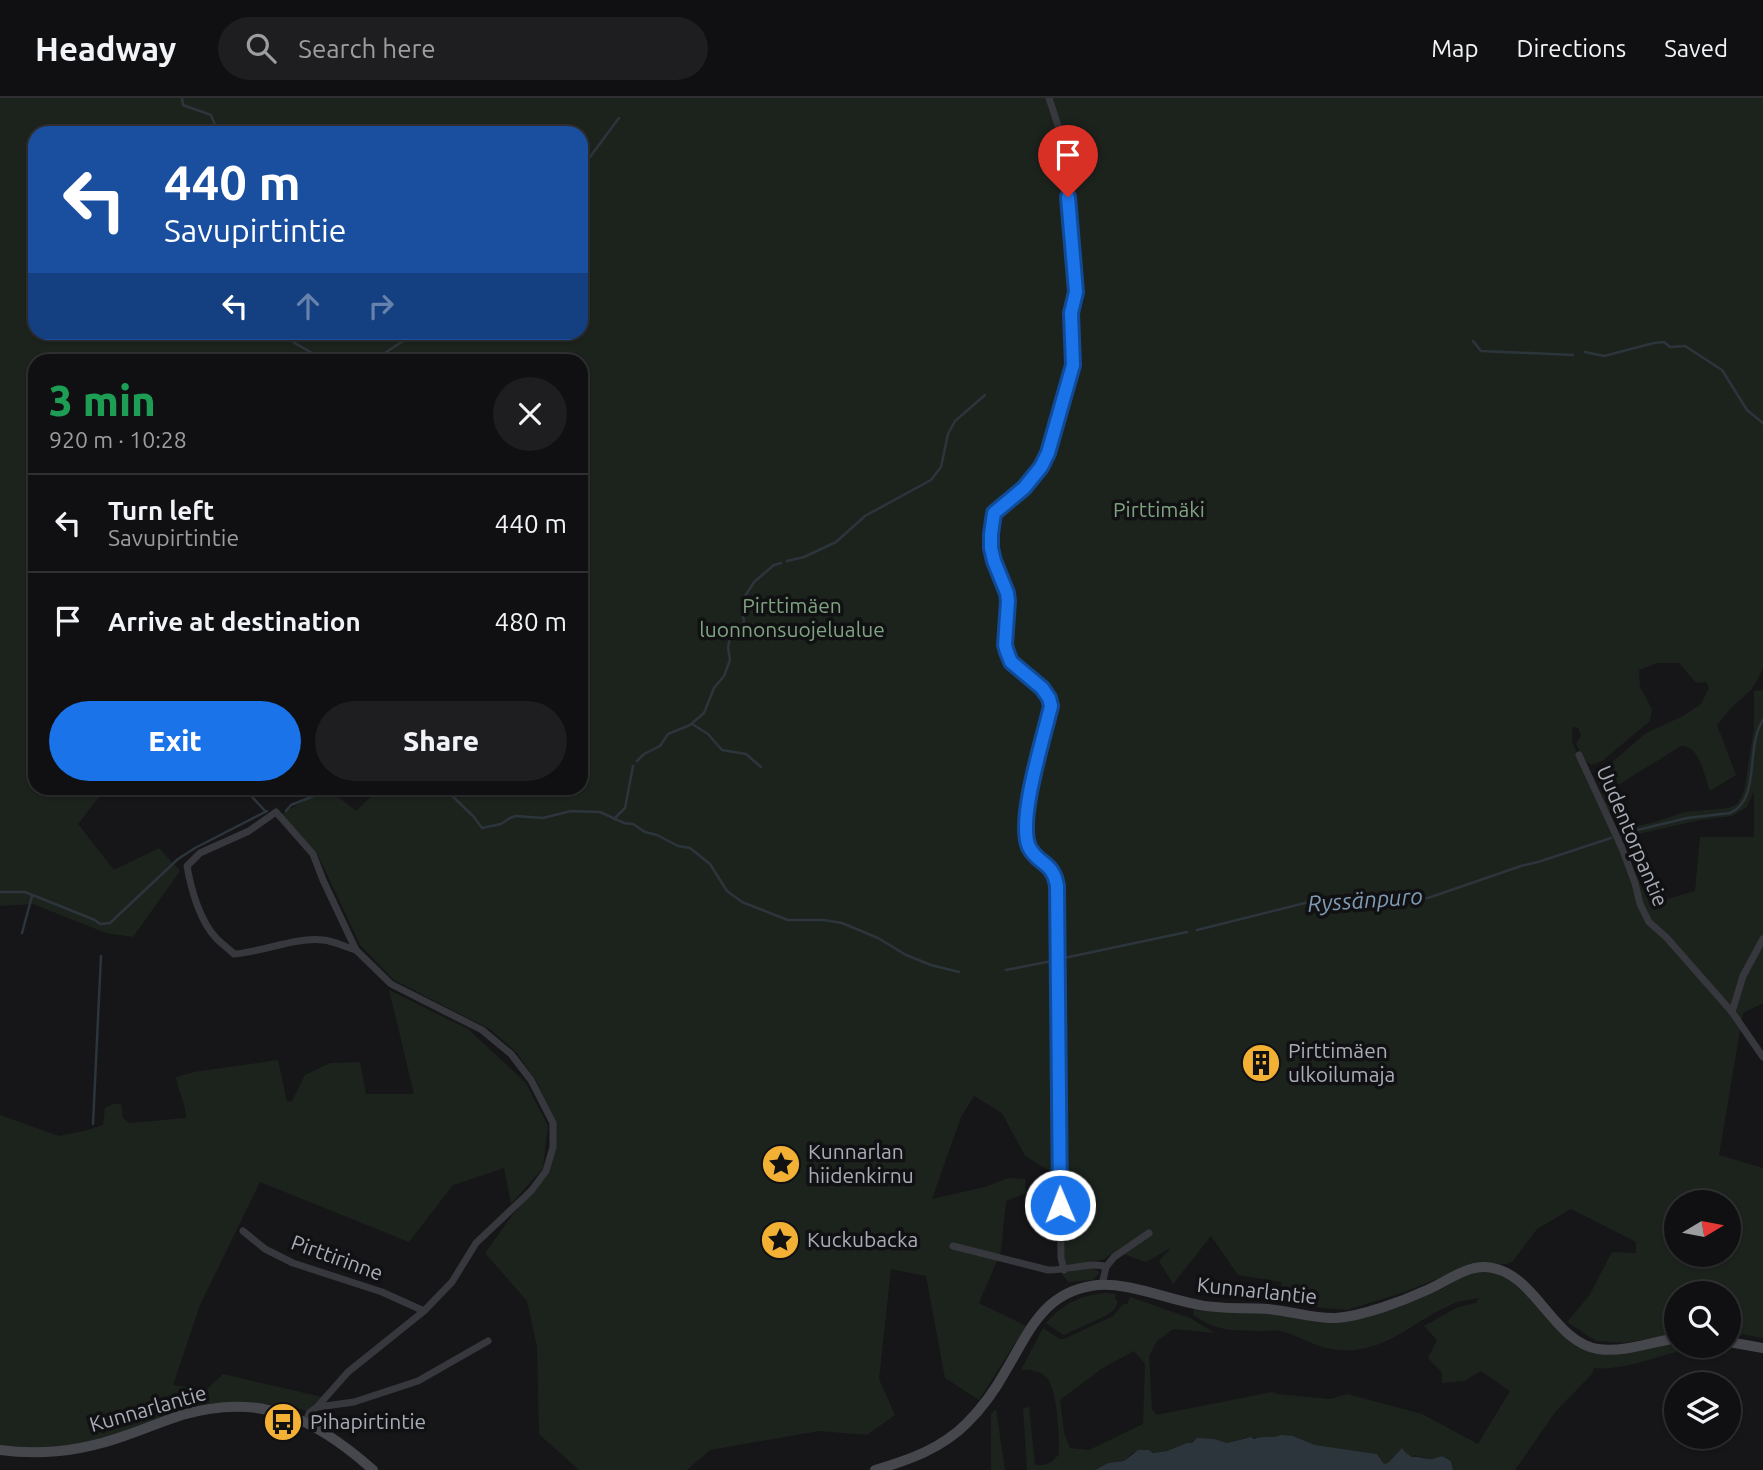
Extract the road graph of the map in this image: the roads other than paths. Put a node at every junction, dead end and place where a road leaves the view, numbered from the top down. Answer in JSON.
{"nodes":[{"id":1,"x":1049,"y":98,"type":"edge"},
{"id":2,"x":1579,"y":755,"type":"dead end"},
{"id":3,"x":1763,"y":939,"type":"edge"},
{"id":4,"x":356,"y":950,"type":"junction"},
{"id":5,"x":1732,"y":1012,"type":"junction"},
{"id":6,"x":1763,"y":1057,"type":"edge"},
{"id":7,"x":243,"y":1231,"type":"dead end"},
{"id":8,"x":1149,"y":1233,"type":"dead end"},
{"id":9,"x":953,"y":1246,"type":"dead end"},
{"id":10,"x":1106,"y":1267,"type":"junction"},
{"id":11,"x":1064,"y":1270,"type":"junction"},
{"id":12,"x":1102,"y":1284,"type":"junction"},
{"id":13,"x":424,"y":1311,"type":"junction"},
{"id":14,"x":488,"y":1340,"type":"dead end"},
{"id":15,"x":1664,"y":1340,"type":"edge"},
{"id":16,"x":1741,"y":1344,"type":"edge"},
{"id":17,"x":1763,"y":1348,"type":"edge"},
{"id":18,"x":317,"y":1407,"type":"junction"},
{"id":19,"x":306,"y":1422,"type":"junction"},
{"id":20,"x":0,"y":1450,"type":"edge"},
{"id":21,"x":373,"y":1470,"type":"edge"},
{"id":22,"x":874,"y":1470,"type":"edge"}],
"edges":[{"from":1,"to":11,"type":"street"},
{"from":2,"to":5,"type":"street","name":"Uudentorpantie"},
{"from":3,"to":5,"type":"street"},
{"from":4,"to":4,"type":"street"},
{"from":4,"to":13,"type":"street"},
{"from":5,"to":6,"type":"street","name":"Uudentorpantie"},
{"from":7,"to":13,"type":"street","name":"Pirttirinne"},
{"from":8,"to":10,"type":"street"},
{"from":9,"to":11,"type":"street"},
{"from":10,"to":11,"type":"street"},
{"from":10,"to":12,"type":"street"},
{"from":12,"to":15,"type":"main road","name":"Kunnarlantie"},
{"from":12,"to":22,"type":"main road","name":"Kunnarlantie"},
{"from":13,"to":18,"type":"street"},
{"from":14,"to":18,"type":"street"},
{"from":16,"to":17,"type":"main road"},
{"from":18,"to":19,"type":"street"},
{"from":19,"to":20,"type":"main road","name":"Kunnarlantie"},
{"from":19,"to":21,"type":"main road","name":"Kunnarlantie"}]}
